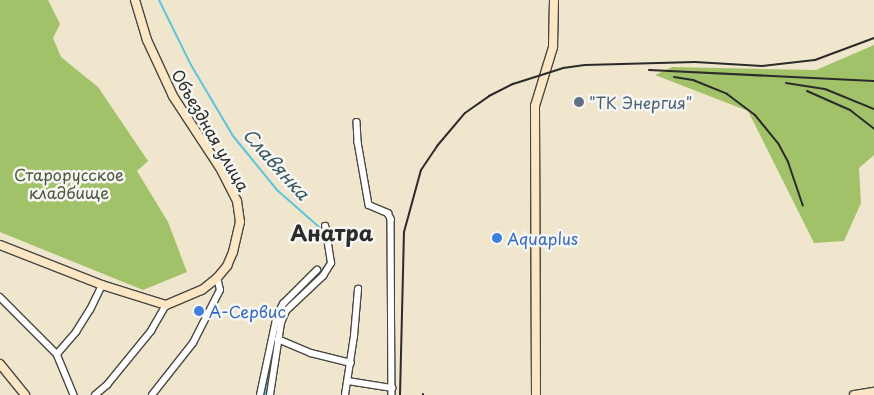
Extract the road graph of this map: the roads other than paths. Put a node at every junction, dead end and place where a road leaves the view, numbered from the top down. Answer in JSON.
{"nodes":[{"id":1,"x":135,"y":0,"type":"edge"},
{"id":2,"x":554,"y":0,"type":"edge"},
{"id":3,"x":357,"y":122,"type":"dead end"},
{"id":4,"x":326,"y":226,"type":"dead end"},
{"id":5,"x":0,"y":244,"type":"edge"},
{"id":6,"x":317,"y":270,"type":"dead end"},
{"id":7,"x":217,"y":278,"type":"junction"},
{"id":8,"x":102,"y":285,"type":"junction"},
{"id":9,"x":358,"y":289,"type":"dead end"},
{"id":10,"x":0,"y":297,"type":"edge"},
{"id":11,"x":166,"y":305,"type":"junction"},
{"id":12,"x":278,"y":339,"type":"junction"},
{"id":13,"x":57,"y":354,"type":"junction"},
{"id":14,"x":351,"y":363,"type":"junction"},
{"id":15,"x":0,"y":364,"type":"edge"},
{"id":16,"x":348,"y":382,"type":"junction"},
{"id":17,"x":392,"y":388,"type":"junction"},
{"id":18,"x":874,"y":392,"type":"edge"},
{"id":19,"x":24,"y":395,"type":"edge"},
{"id":20,"x":74,"y":395,"type":"edge"},
{"id":21,"x":95,"y":395,"type":"edge"},
{"id":22,"x":152,"y":395,"type":"edge"},
{"id":23,"x":260,"y":395,"type":"edge"},
{"id":24,"x":270,"y":395,"type":"edge"},
{"id":25,"x":345,"y":395,"type":"edge"},
{"id":26,"x":392,"y":395,"type":"edge"},
{"id":27,"x":536,"y":395,"type":"edge"},
{"id":28,"x":854,"y":395,"type":"edge"}],
"edges":[{"from":1,"to":7,"type":"main road","name":"Объездная улица"},
{"from":2,"to":27,"type":"main road"},
{"from":3,"to":17,"type":"street"},
{"from":4,"to":12,"type":"street"},
{"from":5,"to":8,"type":"main road"},
{"from":6,"to":23,"type":"street"},
{"from":7,"to":11,"type":"main road","name":"Объездная улица"},
{"from":7,"to":22,"type":"street"},
{"from":8,"to":11,"type":"main road"},
{"from":8,"to":13,"type":"street"},
{"from":9,"to":14,"type":"street"},
{"from":10,"to":13,"type":"street"},
{"from":11,"to":21,"type":"street"},
{"from":12,"to":14,"type":"street"},
{"from":12,"to":24,"type":"street"},
{"from":13,"to":20,"type":"street"},
{"from":14,"to":16,"type":"street"},
{"from":15,"to":19,"type":"main road"},
{"from":16,"to":17,"type":"street"},
{"from":16,"to":25,"type":"street"},
{"from":17,"to":26,"type":"street"},
{"from":18,"to":28,"type":"main road"}]}
